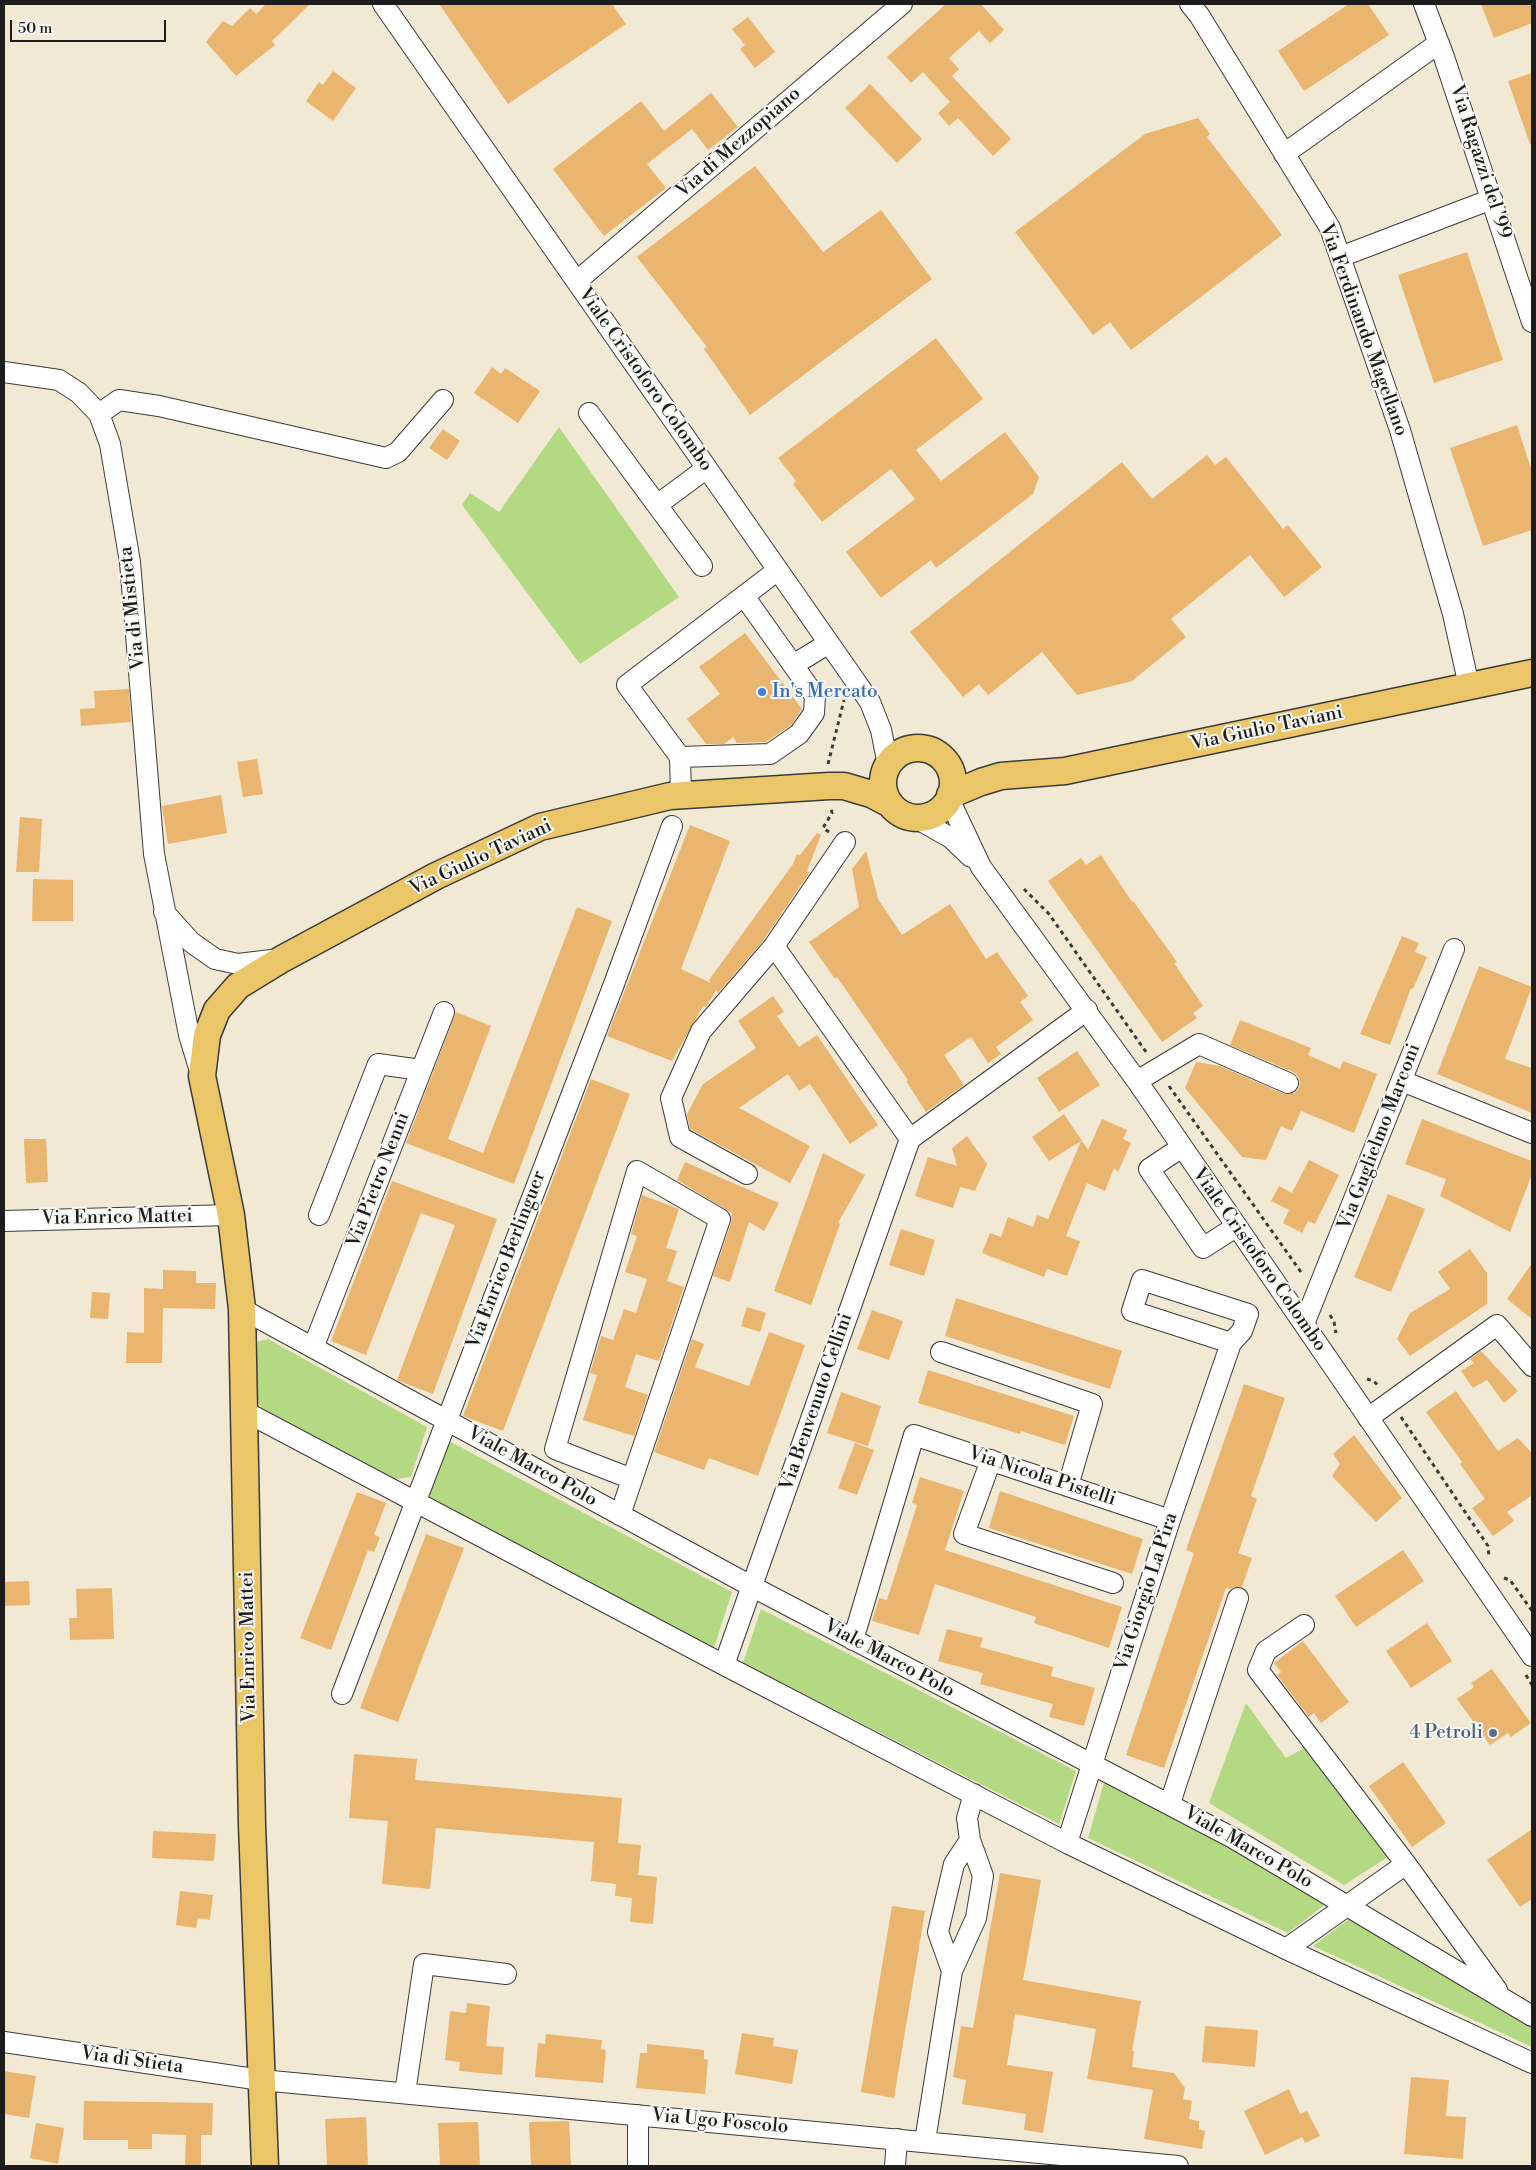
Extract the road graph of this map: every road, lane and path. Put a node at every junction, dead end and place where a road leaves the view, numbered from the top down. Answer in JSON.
{"nodes":[{"id":1,"x":383,"y":4,"type":"edge"},
{"id":2,"x":902,"y":4,"type":"edge"},
{"id":3,"x":1190,"y":4,"type":"edge"},
{"id":4,"x":1424,"y":4,"type":"edge"},
{"id":5,"x":1439,"y":43,"type":"junction"},
{"id":6,"x":1284,"y":154,"type":"junction"},
{"id":7,"x":1492,"y":199,"type":"junction"},
{"id":8,"x":1340,"y":257,"type":"junction"},
{"id":9,"x":576,"y":282,"type":"junction"},
{"id":10,"x":1532,"y":322,"type":"edge"},
{"id":11,"x":4,"y":372,"type":"edge"},
{"id":12,"x":443,"y":400,"type":"dead end"},
{"id":13,"x":589,"y":413,"type":"dead end"},
{"id":14,"x":99,"y":414,"type":"junction"},
{"id":15,"x":707,"y":468,"type":"junction"},
{"id":16,"x":657,"y":505,"type":"junction"},
{"id":17,"x":702,"y":566,"type":"dead end"},
{"id":18,"x":778,"y":570,"type":"junction"},
{"id":19,"x":744,"y":596,"type":"junction"},
{"id":20,"x":829,"y":643,"type":"junction"},
{"id":21,"x":793,"y":665,"type":"junction"},
{"id":22,"x":1532,"y":673,"type":"edge"},
{"id":23,"x":1468,"y":686,"type":"junction"},
{"id":24,"x":842,"y":692,"type":"dead end"},
{"id":25,"x":937,"y":754,"type":"junction"},
{"id":26,"x":680,"y":757,"type":"junction"},
{"id":27,"x":886,"y":767,"type":"junction"},
{"id":28,"x":1000,"y":776,"type":"junction"},
{"id":29,"x":834,"y":785,"type":"junction"},
{"id":30,"x":681,"y":796,"type":"junction"},
{"id":31,"x":950,"y":798,"type":"junction"},
{"id":32,"x":890,"y":804,"type":"junction"},
{"id":33,"x":916,"y":818,"type":"junction"},
{"id":34,"x":672,"y":826,"type":"dead end"},
{"id":35,"x":845,"y":842,"type":"joint"},
{"id":36,"x":982,"y":867,"type":"junction"},
{"id":37,"x":1018,"y":882,"type":"dead end"},
{"id":38,"x":164,"y":912,"type":"junction"},
{"id":39,"x":774,"y":946,"type":"junction"},
{"id":40,"x":1454,"y":949,"type":"dead end"},
{"id":41,"x":282,"y":959,"type":"junction"},
{"id":42,"x":1087,"y":1010,"type":"junction"},
{"id":43,"x":444,"y":1012,"type":"dead end"},
{"id":44,"x":1157,"y":1068,"type":"junction"},
{"id":45,"x":421,"y":1070,"type":"junction"},
{"id":46,"x":202,"y":1076,"type":"junction"},
{"id":47,"x":1137,"y":1081,"type":"junction"},
{"id":48,"x":1402,"y":1082,"type":"junction"},
{"id":49,"x":1288,"y":1083,"type":"dead end"},
{"id":50,"x":1532,"y":1134,"type":"edge"},
{"id":51,"x":910,"y":1139,"type":"junction"},
{"id":52,"x":1182,"y":1147,"type":"junction"},
{"id":53,"x":747,"y":1174,"type":"dead end"},
{"id":54,"x":230,"y":1215,"type":"junction"},
{"id":55,"x":319,"y":1215,"type":"dead end"},
{"id":56,"x":4,"y":1221,"type":"edge"},
{"id":57,"x":1237,"y":1226,"type":"junction"},
{"id":58,"x":1317,"y":1296,"type":"junction"},
{"id":59,"x":242,"y":1309,"type":"junction"},
{"id":60,"x":1304,"y":1324,"type":"junction"},
{"id":61,"x":1336,"y":1336,"type":"dead end"},
{"id":62,"x":1231,"y":1343,"type":"junction"},
{"id":63,"x":314,"y":1348,"type":"junction"},
{"id":64,"x":941,"y":1352,"type":"dead end"},
{"id":65,"x":1532,"y":1366,"type":"edge"},
{"id":66,"x":1360,"y":1378,"type":"dead end"},
{"id":67,"x":1390,"y":1402,"type":"junction"},
{"id":68,"x":244,"y":1411,"type":"junction"},
{"id":69,"x":1368,"y":1418,"type":"junction"},
{"id":70,"x":446,"y":1420,"type":"junction"},
{"id":71,"x":990,"y":1460,"type":"junction"},
{"id":72,"x":632,"y":1479,"type":"junction"},
{"id":73,"x":1068,"y":1486,"type":"junction"},
{"id":74,"x":416,"y":1502,"type":"junction"},
{"id":75,"x":620,"y":1515,"type":"junction"},
{"id":76,"x":1170,"y":1520,"type":"junction"},
{"id":77,"x":1490,"y":1566,"type":"dead end"},
{"id":78,"x":1502,"y":1577,"type":"dead end"},
{"id":79,"x":1113,"y":1583,"type":"dead end"},
{"id":80,"x":751,"y":1586,"type":"junction"},
{"id":81,"x":1238,"y":1598,"type":"dead end"},
{"id":82,"x":1532,"y":1611,"type":"edge"},
{"id":83,"x":1304,"y":1625,"type":"dead end"},
{"id":84,"x":853,"y":1640,"type":"junction"},
{"id":85,"x":1532,"y":1656,"type":"edge"},
{"id":86,"x":724,"y":1665,"type":"junction"},
{"id":87,"x":342,"y":1694,"type":"dead end"},
{"id":88,"x":1091,"y":1764,"type":"junction"},
{"id":89,"x":974,"y":1794,"type":"junction"},
{"id":90,"x":1170,"y":1803,"type":"junction"},
{"id":91,"x":970,"y":1840,"type":"junction"},
{"id":92,"x":1067,"y":1843,"type":"junction"},
{"id":93,"x":1406,"y":1864,"type":"junction"},
{"id":94,"x":1346,"y":1904,"type":"junction"},
{"id":95,"x":1286,"y":1949,"type":"junction"},
{"id":96,"x":952,"y":1971,"type":"junction"},
{"id":97,"x":506,"y":1974,"type":"dead end"},
{"id":98,"x":1503,"y":1997,"type":"junction"},
{"id":99,"x":1532,"y":2016,"type":"edge"},
{"id":100,"x":4,"y":2042,"type":"edge"},
{"id":101,"x":1532,"y":2063,"type":"edge"},
{"id":102,"x":261,"y":2080,"type":"junction"},
{"id":103,"x":405,"y":2093,"type":"junction"},
{"id":104,"x":638,"y":2115,"type":"junction"},
{"id":105,"x":897,"y":2139,"type":"junction"},
{"id":106,"x":925,"y":2141,"type":"junction"},
{"id":107,"x":1014,"y":2158,"type":"edge"},
{"id":108,"x":1101,"y":2162,"type":"edge"},
{"id":109,"x":265,"y":2166,"type":"edge"},
{"id":110,"x":638,"y":2166,"type":"edge"},
{"id":111,"x":895,"y":2166,"type":"edge"},
{"id":112,"x":1178,"y":2166,"type":"edge"}],
"edges":[{"from":1,"to":9,"type":"street","name":"Viale Cristoforo Colombo"},
{"from":2,"to":9,"type":"street","name":"Via di Mezzopiano"},
{"from":3,"to":6,"type":"street","name":"Via Ferdinando Magellano"},
{"from":4,"to":5,"type":"street","name":"Via Ragazzi del '99"},
{"from":5,"to":6,"type":"street"},
{"from":5,"to":7,"type":"street","name":"Via Ragazzi del '99"},
{"from":6,"to":8,"type":"street","name":"Via Ferdinando Magellano"},
{"from":7,"to":8,"type":"street"},
{"from":7,"to":10,"type":"street","name":"Via Ragazzi del '99"},
{"from":8,"to":23,"type":"street","name":"Via Ferdinando Magellano"},
{"from":9,"to":15,"type":"street","name":"Viale Cristoforo Colombo"},
{"from":11,"to":14,"type":"street","name":"Via di Mistieta"},
{"from":12,"to":14,"type":"street"},
{"from":13,"to":16,"type":"street"},
{"from":14,"to":38,"type":"street","name":"Via di Mistieta"},
{"from":15,"to":16,"type":"street"},
{"from":15,"to":18,"type":"street","name":"Viale Cristoforo Colombo"},
{"from":16,"to":17,"type":"street"},
{"from":18,"to":19,"type":"street"},
{"from":18,"to":20,"type":"street","name":"Viale Cristoforo Colombo"},
{"from":19,"to":21,"type":"street"},
{"from":19,"to":26,"type":"street"},
{"from":20,"to":21,"type":"street"},
{"from":20,"to":27,"type":"street","name":"Viale Cristoforo Colombo"},
{"from":21,"to":26,"type":"street"},
{"from":22,"to":23,"type":"main road","name":"Via Giulio Taviani"},
{"from":23,"to":28,"type":"main road","name":"Via Giulio Taviani"},
{"from":24,"to":29,"type":"path"},
{"from":25,"to":27,"type":"main road"},
{"from":25,"to":28,"type":"main road","name":"Via Giulio Taviani"},
{"from":25,"to":31,"type":"main road","name":"Viale Cristoforo Colombo"},
{"from":26,"to":30,"type":"street"},
{"from":27,"to":29,"type":"main road","name":"Via Giulio Taviani"},
{"from":27,"to":32,"type":"main road","name":"Viale Cristoforo Colombo"},
{"from":28,"to":31,"type":"main road","name":"Via Giulio Taviani"},
{"from":29,"to":30,"type":"main road","name":"Via Giulio Taviani"},
{"from":29,"to":32,"type":"main road","name":"Via Giulio Taviani"},
{"from":29,"to":35,"type":"path"},
{"from":30,"to":41,"type":"main road","name":"Via Giulio Taviani"},
{"from":31,"to":33,"type":"main road"},
{"from":31,"to":36,"type":"street","name":"Viale Cristoforo Colombo"},
{"from":32,"to":33,"type":"main road","name":"Viale Cristoforo Colombo"},
{"from":33,"to":36,"type":"street","name":"Viale Cristoforo Colombo"},
{"from":34,"to":70,"type":"street","name":"Via Enrico Berlinguer"},
{"from":35,"to":39,"type":"street"},
{"from":36,"to":42,"type":"street","name":"Viale Cristoforo Colombo"},
{"from":37,"to":44,"type":"path"},
{"from":38,"to":41,"type":"street"},
{"from":38,"to":46,"type":"street","name":"Via di Mistieta"},
{"from":39,"to":51,"type":"street"},
{"from":39,"to":53,"type":"street"},
{"from":40,"to":48,"type":"street","name":"Via Guglielmo Marconi"},
{"from":41,"to":46,"type":"main road","name":"Via Giulio Taviani"},
{"from":42,"to":47,"type":"street","name":"Viale Cristoforo Colombo"},
{"from":42,"to":51,"type":"street"},
{"from":43,"to":45,"type":"street","name":"Via Pietro Nenni"},
{"from":44,"to":47,"type":"street"},
{"from":44,"to":49,"type":"street"},
{"from":44,"to":58,"type":"path"},
{"from":45,"to":55,"type":"street"},
{"from":45,"to":63,"type":"street","name":"Via Pietro Nenni"},
{"from":46,"to":54,"type":"main road","name":"Via Enrico Mattei"},
{"from":47,"to":52,"type":"street","name":"Viale Cristoforo Colombo"},
{"from":48,"to":50,"type":"street"},
{"from":48,"to":58,"type":"street","name":"Via Guglielmo Marconi"},
{"from":51,"to":80,"type":"street","name":"Via Benvenuto Cellini"},
{"from":52,"to":57,"type":"street","name":"Viale Cristoforo Colombo"},
{"from":52,"to":57,"type":"street"},
{"from":54,"to":56,"type":"street","name":"Via Enrico Mattei"},
{"from":54,"to":59,"type":"main road","name":"Via Enrico Mattei"},
{"from":57,"to":60,"type":"street","name":"Viale Cristoforo Colombo"},
{"from":58,"to":60,"type":"street","name":"Via Guglielmo Marconi"},
{"from":58,"to":61,"type":"path"},
{"from":59,"to":63,"type":"street","name":"Viale Marco Polo"},
{"from":59,"to":68,"type":"main road","name":"Via Enrico Mattei"},
{"from":60,"to":69,"type":"street","name":"Viale Cristoforo Colombo"},
{"from":62,"to":62,"type":"street","name":"Via Giorgio La Pira"},
{"from":62,"to":76,"type":"street","name":"Via Giorgio La Pira"},
{"from":63,"to":70,"type":"street","name":"Viale Marco Polo"},
{"from":64,"to":73,"type":"street"},
{"from":65,"to":67,"type":"street"},
{"from":66,"to":67,"type":"path"},
{"from":67,"to":69,"type":"street"},
{"from":67,"to":77,"type":"path"},
{"from":68,"to":74,"type":"street"},
{"from":68,"to":102,"type":"main road","name":"Via Enrico Mattei"},
{"from":69,"to":85,"type":"street","name":"Viale Cristoforo Colombo"},
{"from":70,"to":74,"type":"street","name":"Via Enrico Berlinguer"},
{"from":70,"to":75,"type":"street","name":"Viale Marco Polo"},
{"from":71,"to":73,"type":"street","name":"Via Nicola Pistelli"},
{"from":71,"to":79,"type":"street"},
{"from":71,"to":84,"type":"street","name":"Via Nicola Pistelli"},
{"from":72,"to":72,"type":"street"},
{"from":72,"to":75,"type":"street"},
{"from":73,"to":76,"type":"street","name":"Via Nicola Pistelli"},
{"from":74,"to":86,"type":"street"},
{"from":74,"to":87,"type":"street","name":"Via Enrico Berlinguer"},
{"from":75,"to":80,"type":"street","name":"Viale Marco Polo"},
{"from":76,"to":88,"type":"street","name":"Via Giorgio La Pira"},
{"from":78,"to":82,"type":"path"},
{"from":80,"to":84,"type":"street","name":"Viale Marco Polo"},
{"from":80,"to":86,"type":"street","name":"Via Benvenuto Cellini"},
{"from":81,"to":90,"type":"street"},
{"from":83,"to":93,"type":"street"},
{"from":84,"to":88,"type":"street","name":"Viale Marco Polo"},
{"from":86,"to":89,"type":"street"},
{"from":88,"to":90,"type":"street","name":"Viale Marco Polo"},
{"from":88,"to":92,"type":"street","name":"Via Giorgio La Pira"},
{"from":89,"to":91,"type":"street"},
{"from":89,"to":92,"type":"street"},
{"from":90,"to":94,"type":"street","name":"Viale Marco Polo"},
{"from":91,"to":96,"type":"street"},
{"from":91,"to":96,"type":"street"},
{"from":92,"to":95,"type":"street"},
{"from":93,"to":94,"type":"street"},
{"from":93,"to":98,"type":"street"},
{"from":94,"to":95,"type":"street"},
{"from":94,"to":98,"type":"street","name":"Viale Marco Polo"},
{"from":95,"to":101,"type":"street"},
{"from":96,"to":106,"type":"street"},
{"from":97,"to":103,"type":"street"},
{"from":98,"to":99,"type":"street","name":"Viale Marco Polo"},
{"from":100,"to":102,"type":"street","name":"Via di Stieta"},
{"from":102,"to":103,"type":"street","name":"Via Ugo Foscolo"},
{"from":102,"to":109,"type":"main road","name":"Via Enrico Mattei"},
{"from":103,"to":104,"type":"street","name":"Via Ugo Foscolo"},
{"from":104,"to":105,"type":"street","name":"Via Ugo Foscolo"},
{"from":104,"to":110,"type":"street"},
{"from":105,"to":106,"type":"street","name":"Via Ugo Foscolo"},
{"from":105,"to":111,"type":"street"},
{"from":106,"to":107,"type":"street","name":"Via Ugo Foscolo"},
{"from":107,"to":108,"type":"street","name":"Via Ugo Foscolo"},
{"from":108,"to":112,"type":"street","name":"Via Ugo Foscolo"}]}
